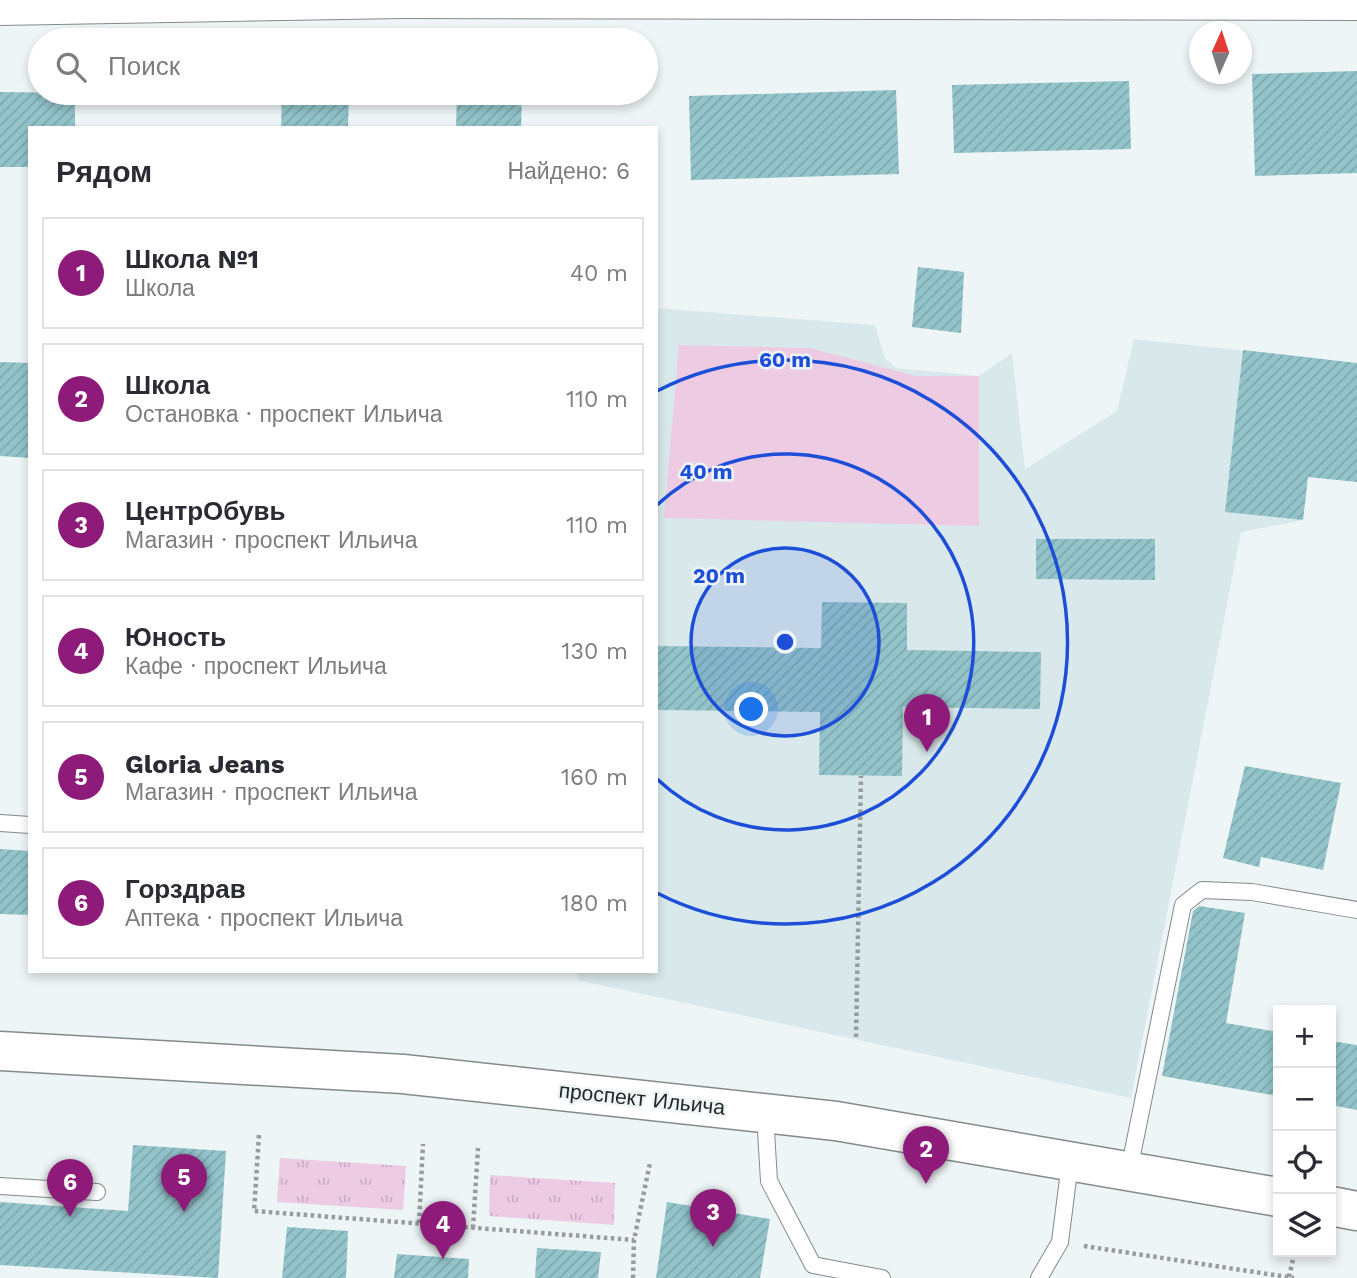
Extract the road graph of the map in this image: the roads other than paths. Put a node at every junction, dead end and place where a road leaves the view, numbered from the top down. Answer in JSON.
{"nodes":[{"id":1,"x":402,"y":1,"type":"edge"},
{"id":2,"x":1241,"y":2,"type":"edge"},
{"id":3,"x":1357,"y":5,"type":"edge"},
{"id":4,"x":0,"y":10,"type":"edge"},
{"id":5,"x":0,"y":823,"type":"edge"},
{"id":6,"x":28,"y":825,"type":"edge"},
{"id":7,"x":1357,"y":910,"type":"edge"},
{"id":8,"x":0,"y":1051,"type":"edge"},
{"id":9,"x":765,"y":1112,"type":"junction"},
{"id":10,"x":1070,"y":1163,"type":"junction"},
{"id":11,"x":1129,"y":1170,"type":"junction"},
{"id":12,"x":0,"y":1186,"type":"edge"},
{"id":13,"x":97,"y":1192,"type":"dead end"},
{"id":14,"x":1273,"y":1196,"type":"edge"},
{"id":15,"x":1336,"y":1207,"type":"edge"},
{"id":16,"x":1357,"y":1211,"type":"edge"},
{"id":17,"x":882,"y":1278,"type":"edge"},
{"id":18,"x":1039,"y":1278,"type":"edge"}],
"edges":[{"from":1,"to":2,"type":"street"},
{"from":1,"to":4,"type":"street"},
{"from":2,"to":3,"type":"street"},
{"from":5,"to":6,"type":"lane"},
{"from":7,"to":11,"type":"lane"},
{"from":8,"to":9,"type":"street","name":"проспект Ильича"},
{"from":9,"to":10,"type":"street","name":"проспект Ильича"},
{"from":9,"to":17,"type":"lane"},
{"from":10,"to":11,"type":"street","name":"проспект Ильича"},
{"from":10,"to":18,"type":"lane"},
{"from":11,"to":14,"type":"street","name":"проспект Ильича"},
{"from":12,"to":13,"type":"lane"},
{"from":15,"to":16,"type":"street"}]}
